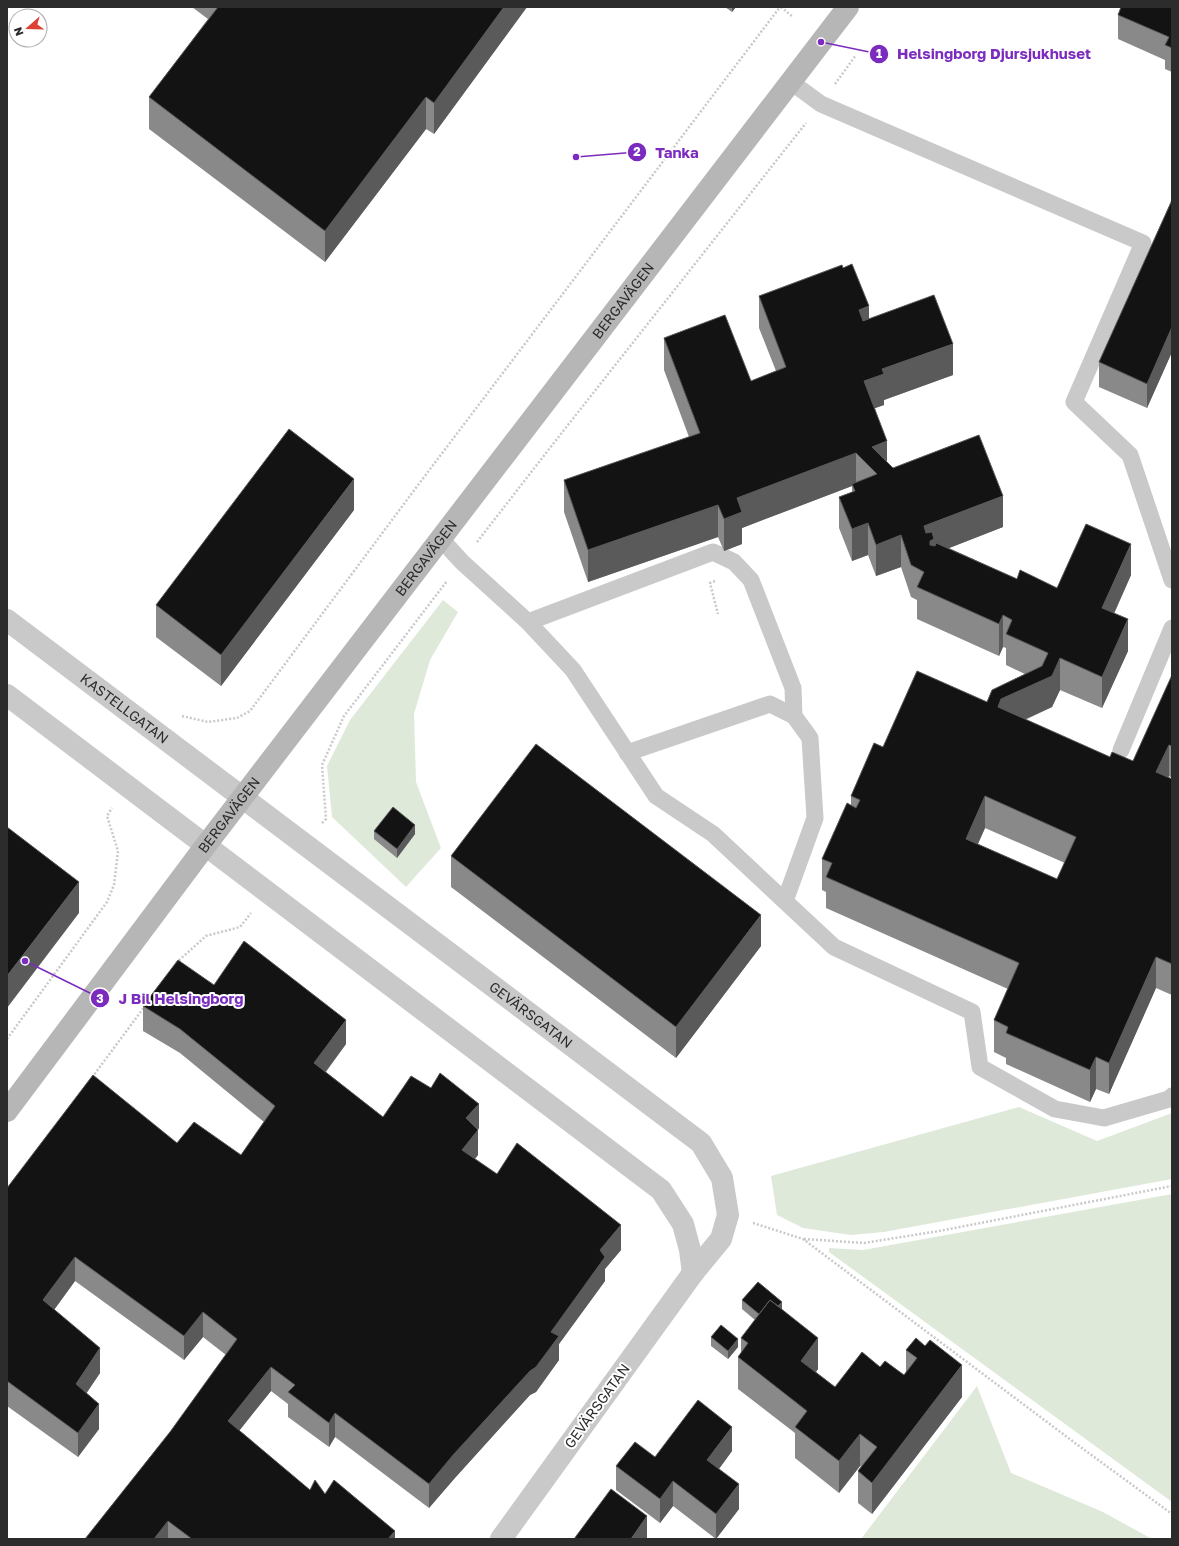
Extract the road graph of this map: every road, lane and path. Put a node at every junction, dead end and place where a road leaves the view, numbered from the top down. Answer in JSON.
{"nodes":[{"id":1,"x":780,"y":7,"type":"edge"},
{"id":2,"x":848,"y":7,"type":"edge"},
{"id":3,"x":793,"y":17,"type":"dead end"},
{"id":4,"x":856,"y":55,"type":"dead end"},
{"id":5,"x":791,"y":82,"type":"junction"},
{"id":6,"x":821,"y":104,"type":"junction"},
{"id":7,"x":441,"y":539,"type":"junction"},
{"id":8,"x":462,"y":562,"type":"junction"},
{"id":9,"x":1172,"y":580,"type":"edge"},
{"id":10,"x":710,"y":583,"type":"dead end"},
{"id":11,"x":718,"y":614,"type":"dead end"},
{"id":12,"x":7,"y":620,"type":"edge"},
{"id":13,"x":528,"y":622,"type":"junction"},
{"id":14,"x":1172,"y":628,"type":"edge"},
{"id":15,"x":7,"y":695,"type":"edge"},
{"id":16,"x":794,"y":716,"type":"junction"},
{"id":17,"x":161,"y":736,"type":"junction"},
{"id":18,"x":1122,"y":750,"type":"dead end"},
{"id":19,"x":627,"y":753,"type":"junction"},
{"id":20,"x":126,"y":784,"type":"junction"},
{"id":21,"x":242,"y":798,"type":"junction"},
{"id":22,"x":304,"y":844,"type":"junction"},
{"id":23,"x":206,"y":845,"type":"junction"},
{"id":24,"x":268,"y":892,"type":"junction"},
{"id":25,"x":785,"y":902,"type":"junction"},
{"id":26,"x":174,"y":966,"type":"edge"},
{"id":27,"x":146,"y":1004,"type":"edge"},
{"id":28,"x":7,"y":1039,"type":"edge"},
{"id":29,"x":80,"y":1093,"type":"edge"},
{"id":30,"x":1172,"y":1096,"type":"edge"},
{"id":31,"x":7,"y":1111,"type":"edge"},
{"id":32,"x":1172,"y":1186,"type":"edge"},
{"id":33,"x":728,"y":1215,"type":"junction"},
{"id":34,"x":803,"y":1239,"type":"junction"},
{"id":35,"x":693,"y":1273,"type":"junction"},
{"id":36,"x":1172,"y":1514,"type":"edge"},
{"id":37,"x":501,"y":1539,"type":"edge"}],
"edges":[{"from":1,"to":3,"type":"path"},
{"from":1,"to":17,"type":"path"},
{"from":2,"to":5,"type":"street","name":"BERGAVÄGEN"},
{"from":4,"to":6,"type":"path"},
{"from":5,"to":6,"type":"lane"},
{"from":5,"to":7,"type":"street","name":"BERGAVÄGEN"},
{"from":6,"to":8,"type":"path"},
{"from":6,"to":9,"type":"lane"},
{"from":7,"to":8,"type":"lane"},
{"from":7,"to":21,"type":"street","name":"BERGAVÄGEN"},
{"from":8,"to":13,"type":"lane"},
{"from":8,"to":22,"type":"path"},
{"from":10,"to":11,"type":"path"},
{"from":12,"to":17,"type":"street","name":"KASTELLGATAN"},
{"from":13,"to":16,"type":"lane"},
{"from":13,"to":19,"type":"lane"},
{"from":14,"to":18,"type":"lane"},
{"from":15,"to":20,"type":"street"},
{"from":16,"to":19,"type":"lane"},
{"from":16,"to":25,"type":"lane"},
{"from":17,"to":21,"type":"street","name":"KASTELLGATAN"},
{"from":19,"to":25,"type":"lane"},
{"from":20,"to":23,"type":"street"},
{"from":20,"to":28,"type":"path"},
{"from":21,"to":22,"type":"street","name":"GEVÄRSGATAN"},
{"from":21,"to":23,"type":"street","name":"BERGAVÄGEN"},
{"from":22,"to":33,"type":"street","name":"GEVÄRSGATAN"},
{"from":23,"to":24,"type":"street"},
{"from":23,"to":31,"type":"street","name":"BERGAVÄGEN"},
{"from":24,"to":26,"type":"path"},
{"from":24,"to":35,"type":"street"},
{"from":25,"to":30,"type":"lane"},
{"from":27,"to":29,"type":"path"},
{"from":32,"to":34,"type":"path"},
{"from":33,"to":34,"type":"path"},
{"from":33,"to":35,"type":"street","name":"GEVÄRSGATAN"},
{"from":34,"to":36,"type":"path"},
{"from":35,"to":37,"type":"street","name":"GEVÄRSGATAN"}]}
